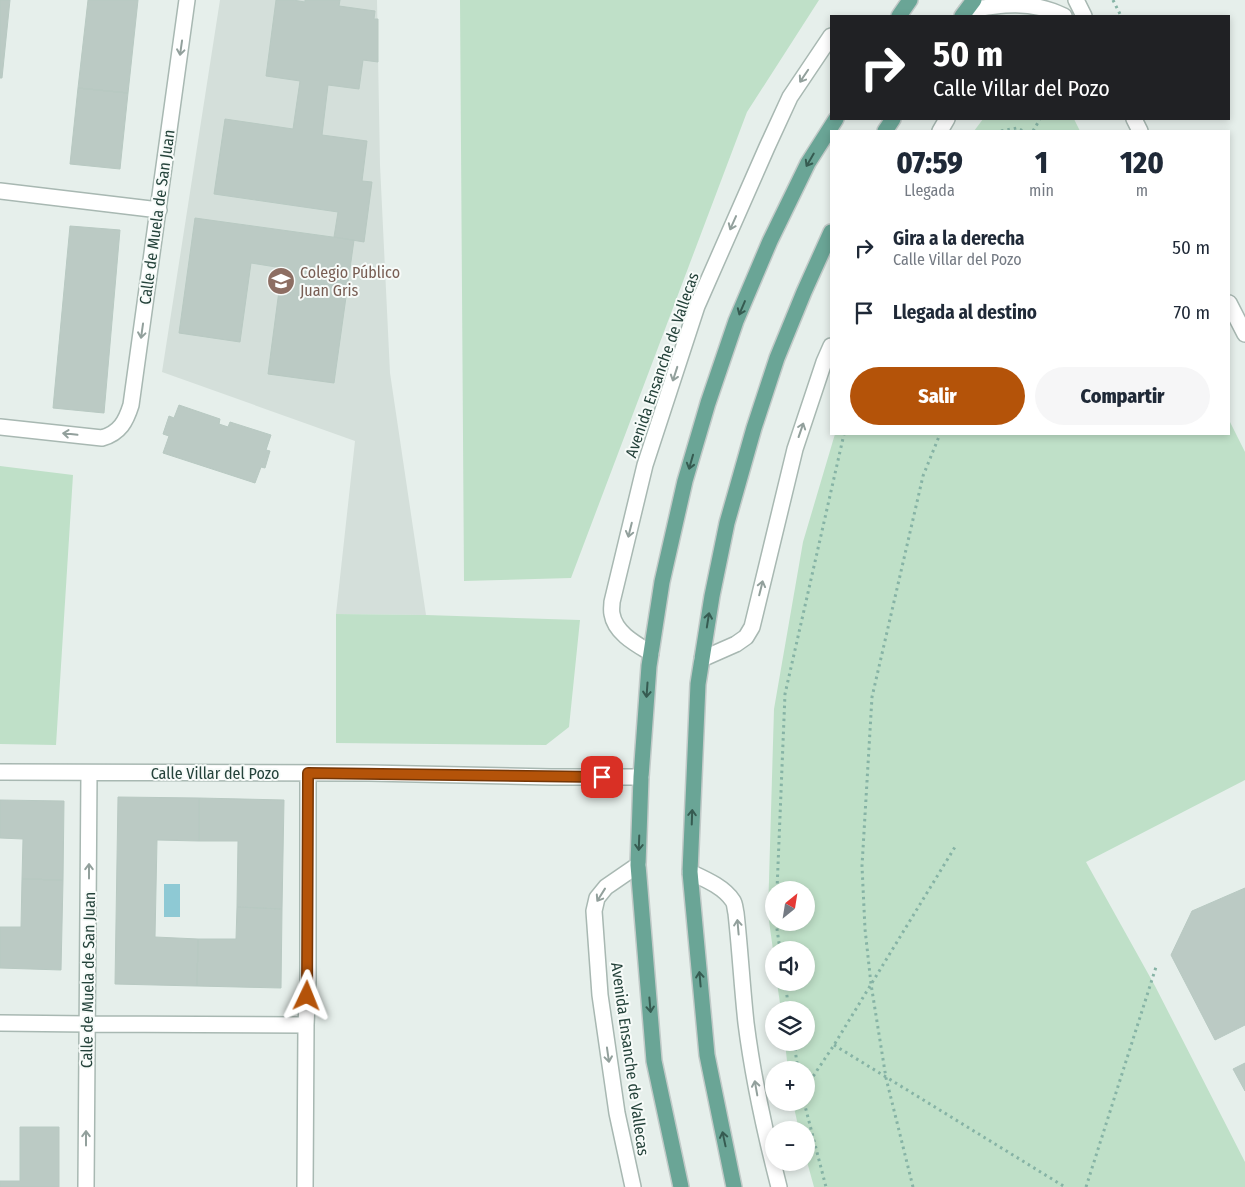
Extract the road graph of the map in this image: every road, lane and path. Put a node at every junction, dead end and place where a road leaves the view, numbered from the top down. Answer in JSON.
{"nodes":[{"id":1,"x":188,"y":0,"type":"edge"},
{"id":2,"x":910,"y":0,"type":"edge"},
{"id":3,"x":1076,"y":0,"type":"edge"},
{"id":4,"x":1113,"y":0,"type":"edge"},
{"id":5,"x":967,"y":9,"type":"edge"},
{"id":6,"x":900,"y":15,"type":"edge"},
{"id":7,"x":1062,"y":15,"type":"edge"},
{"id":8,"x":1084,"y":15,"type":"edge"},
{"id":9,"x":1120,"y":15,"type":"edge"},
{"id":10,"x":830,"y":37,"type":"edge"},
{"id":11,"x":835,"y":120,"type":"edge"},
{"id":12,"x":1006,"y":130,"type":"edge"},
{"id":13,"x":1020,"y":130,"type":"edge"},
{"id":14,"x":0,"y":191,"type":"edge"},
{"id":15,"x":159,"y":210,"type":"junction"},
{"id":16,"x":830,"y":234,"type":"edge"},
{"id":17,"x":1230,"y":305,"type":"edge"},
{"id":18,"x":1245,"y":334,"type":"edge"},
{"id":19,"x":830,"y":348,"type":"edge"},
{"id":20,"x":0,"y":427,"type":"edge"},
{"id":21,"x":844,"y":435,"type":"edge"},
{"id":22,"x":940,"y":435,"type":"edge"},
{"id":23,"x":651,"y":653,"type":"junction"},
{"id":24,"x":702,"y":659,"type":"junction"},
{"id":25,"x":0,"y":772,"type":"edge"},
{"id":26,"x":89,"y":773,"type":"junction"},
{"id":27,"x":308,"y":773,"type":"junction"},
{"id":28,"x":641,"y":777,"type":"junction"},
{"id":29,"x":955,"y":847,"type":"dead end"},
{"id":30,"x":638,"y":865,"type":"junction"},
{"id":31,"x":690,"y":872,"type":"junction"},
{"id":32,"x":778,"y":881,"type":"edge"},
{"id":33,"x":1156,"y":967,"type":"dead end"},
{"id":34,"x":871,"y":984,"type":"junction"},
{"id":35,"x":0,"y":1022,"type":"edge"},
{"id":36,"x":88,"y":1024,"type":"junction"},
{"id":37,"x":306,"y":1025,"type":"junction"},
{"id":38,"x":834,"y":1045,"type":"junction"},
{"id":39,"x":815,"y":1074,"type":"edge"},
{"id":40,"x":886,"y":1078,"type":"junction"},
{"id":41,"x":806,"y":1111,"type":"edge"},
{"id":42,"x":86,"y":1187,"type":"edge"},
{"id":43,"x":305,"y":1187,"type":"edge"},
{"id":44,"x":633,"y":1187,"type":"edge"},
{"id":45,"x":681,"y":1187,"type":"edge"},
{"id":46,"x":734,"y":1187,"type":"edge"},
{"id":47,"x":779,"y":1187,"type":"edge"},
{"id":48,"x":826,"y":1187,"type":"edge"},
{"id":49,"x":913,"y":1187,"type":"edge"},
{"id":50,"x":1065,"y":1187,"type":"edge"},
{"id":51,"x":1086,"y":1187,"type":"edge"}],
"edges":[{"from":1,"to":15,"type":"street","name":"Calle de Muela de San Juan","one_way":true},
{"from":2,"to":6,"type":"main road"},
{"from":3,"to":8,"type":"street"},
{"from":4,"to":9,"type":"path"},
{"from":5,"to":7,"type":"street"},
{"from":10,"to":23,"type":"street","name":"Avenida Ensanche de Vallecas","one_way":true},
{"from":11,"to":23,"type":"main road","name":"Avenida Ensanche de Vallecas","one_way":true},
{"from":12,"to":13,"type":"path"},
{"from":14,"to":15,"type":"street"},
{"from":15,"to":20,"type":"street","name":"Calle de Muela de San Juan","one_way":true},
{"from":24,"to":16,"type":"main road","one_way":true},
{"from":17,"to":18,"type":"street"},
{"from":24,"to":19,"type":"street","one_way":true},
{"from":21,"to":32,"type":"path"},
{"from":22,"to":34,"type":"path"},
{"from":23,"to":28,"type":"main road","name":"Avenida Ensanche de Vallecas","one_way":true},
{"from":31,"to":24,"type":"main road","one_way":true},
{"from":25,"to":26,"type":"street","name":"Calle Villar del Pozo"},
{"from":26,"to":27,"type":"street","name":"Calle Villar del Pozo"},
{"from":36,"to":26,"type":"street","name":"Calle de Muela de San Juan","one_way":true},
{"from":27,"to":28,"type":"street","name":"Calle Villar del Pozo"},
{"from":27,"to":37,"type":"street"},
{"from":28,"to":30,"type":"main road","name":"Avenida Ensanche de Vallecas","one_way":true},
{"from":29,"to":34,"type":"path"},
{"from":30,"to":44,"type":"street","name":"Avenida Ensanche de Vallecas","one_way":true},
{"from":30,"to":45,"type":"main road","name":"Avenida Ensanche de Vallecas","one_way":true},
{"from":46,"to":31,"type":"main road","one_way":true},
{"from":47,"to":31,"type":"street","one_way":true},
{"from":33,"to":51,"type":"path"},
{"from":34,"to":38,"type":"path"},
{"from":34,"to":40,"type":"path"},
{"from":35,"to":36,"type":"street"},
{"from":36,"to":37,"type":"street"},
{"from":42,"to":36,"type":"street","name":"Calle de Muela de San Juan","one_way":true},
{"from":37,"to":43,"type":"street"},
{"from":38,"to":39,"type":"path"},
{"from":38,"to":40,"type":"path"},
{"from":40,"to":49,"type":"path"},
{"from":40,"to":50,"type":"path"},
{"from":41,"to":48,"type":"path"}]}
